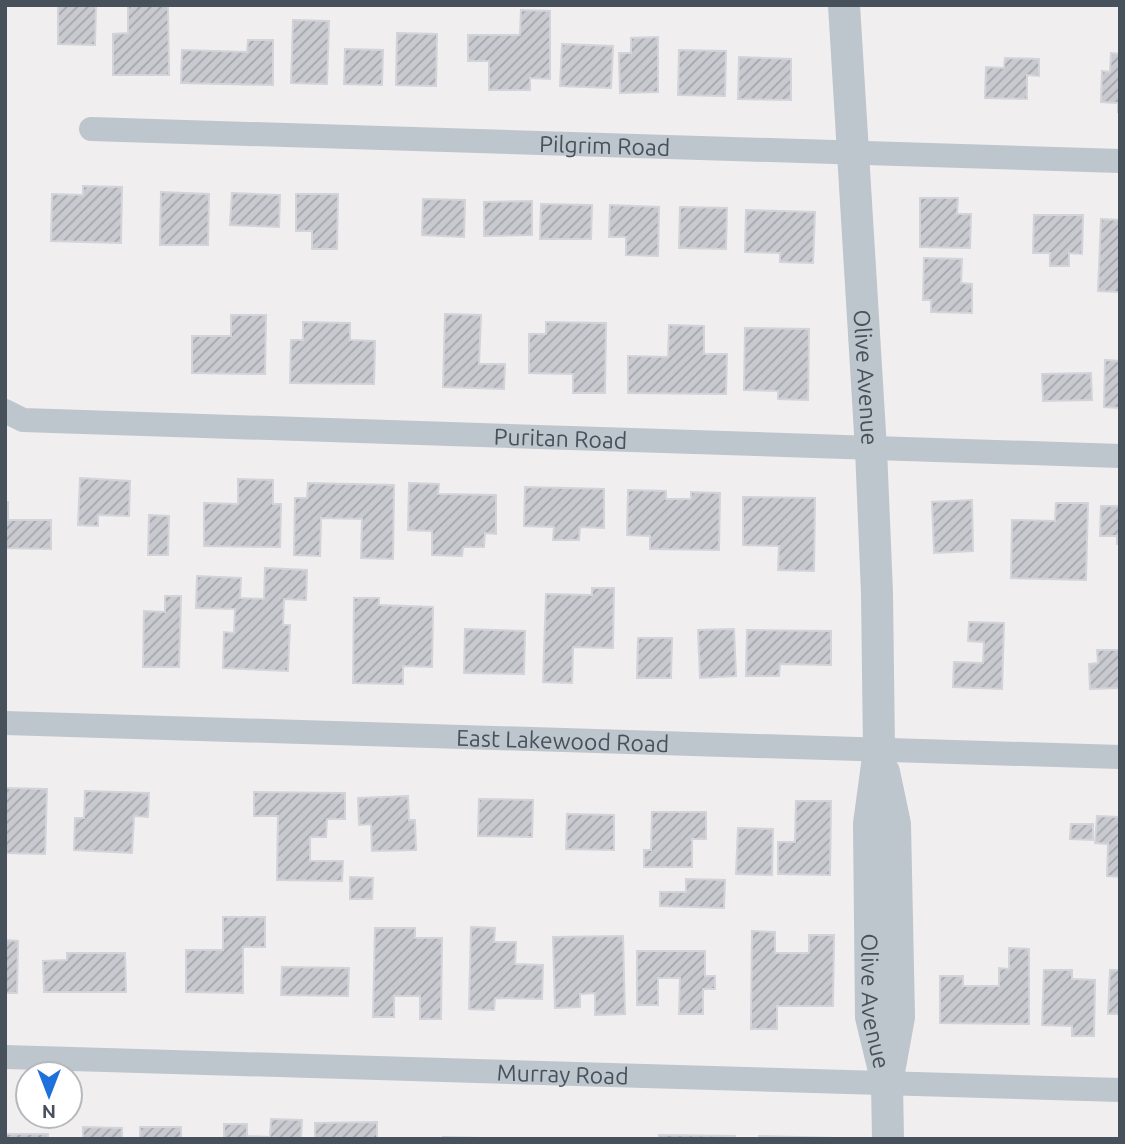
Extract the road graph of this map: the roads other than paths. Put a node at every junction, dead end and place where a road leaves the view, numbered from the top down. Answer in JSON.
{"nodes":[{"id":1,"x":844,"y":5,"type":"edge"},
{"id":2,"x":91,"y":129,"type":"dead end"},
{"id":3,"x":853,"y":153,"type":"junction"},
{"id":4,"x":1120,"y":161,"type":"edge"},
{"id":5,"x":5,"y":411,"type":"edge"},
{"id":6,"x":871,"y":449,"type":"junction"},
{"id":7,"x":1120,"y":456,"type":"edge"},
{"id":8,"x":5,"y":723,"type":"edge"},
{"id":9,"x":880,"y":750,"type":"junction"},
{"id":10,"x":1120,"y":757,"type":"edge"},
{"id":11,"x":5,"y":1057,"type":"edge"},
{"id":12,"x":887,"y":1083,"type":"junction"},
{"id":13,"x":1120,"y":1090,"type":"edge"},
{"id":14,"x":888,"y":1139,"type":"edge"}],
"edges":[{"from":1,"to":3,"type":"street","name":"Olive Avenue"},
{"from":2,"to":3,"type":"street","name":"Pilgrim Road"},
{"from":3,"to":4,"type":"street","name":"Pilgrim Road"},
{"from":3,"to":6,"type":"street","name":"Olive Avenue"},
{"from":5,"to":6,"type":"street","name":"Puritan Road"},
{"from":6,"to":7,"type":"street","name":"Puritan Road"},
{"from":6,"to":9,"type":"street","name":"Olive Avenue"},
{"from":8,"to":9,"type":"street","name":"East Lakewood Road"},
{"from":9,"to":10,"type":"street","name":"East Lakewood Road"},
{"from":9,"to":12,"type":"street","name":"Olive Avenue"},
{"from":11,"to":12,"type":"street","name":"Murray Road"},
{"from":12,"to":13,"type":"street","name":"Murray Road"},
{"from":12,"to":14,"type":"street","name":"Olive Avenue"}]}
